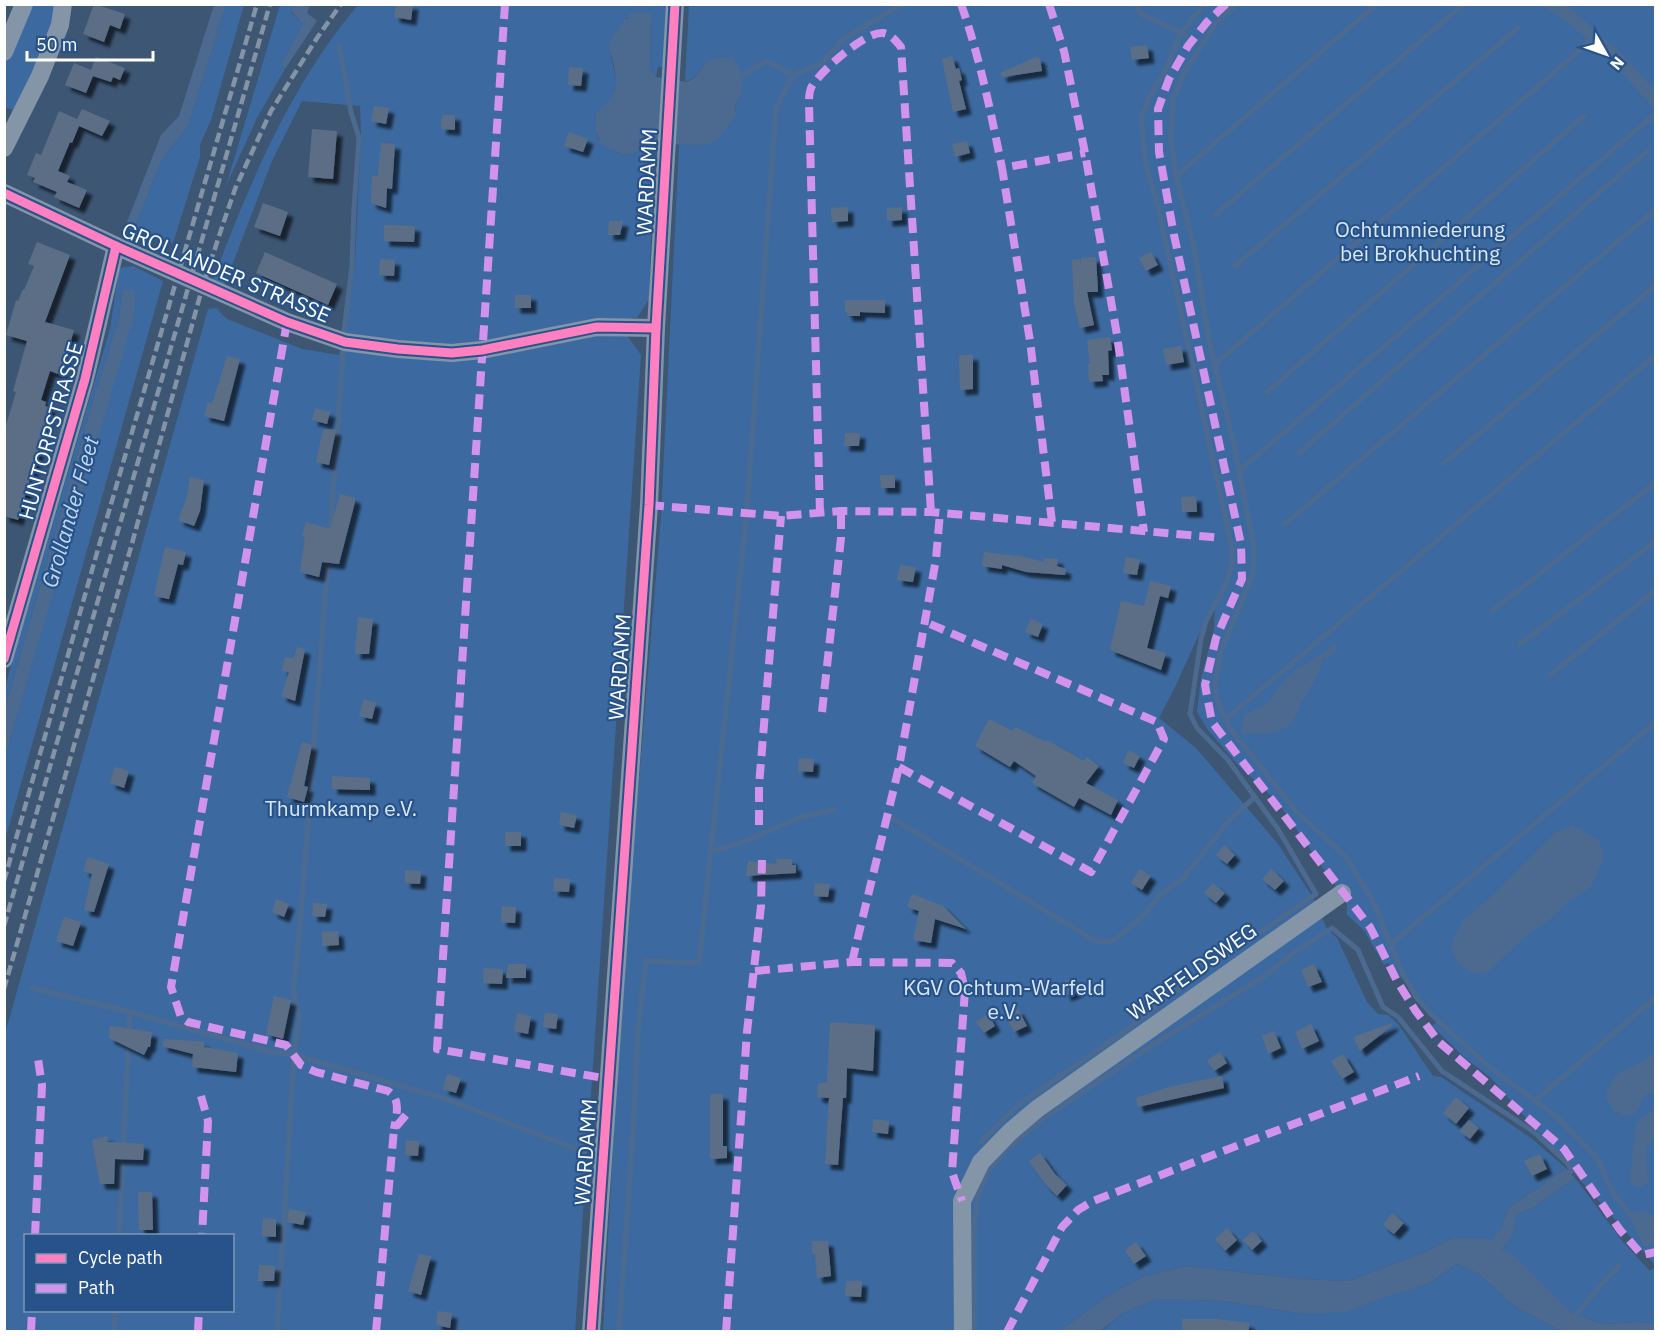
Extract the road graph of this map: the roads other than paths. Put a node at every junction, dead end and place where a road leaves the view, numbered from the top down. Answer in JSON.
{"nodes":[{"id":1,"x":24,"y":4,"type":"edge"},
{"id":2,"x":63,"y":4,"type":"edge"},
{"id":3,"x":675,"y":4,"type":"edge"},
{"id":4,"x":4,"y":52,"type":"edge"},
{"id":5,"x":10,"y":119,"type":"edge"},
{"id":6,"x":4,"y":148,"type":"edge"},
{"id":7,"x":4,"y":193,"type":"edge"},
{"id":8,"x":116,"y":246,"type":"junction"},
{"id":9,"x":656,"y":328,"type":"junction"},
{"id":10,"x":4,"y":659,"type":"edge"},
{"id":11,"x":1342,"y":893,"type":"dead end"},
{"id":12,"x":591,"y":1332,"type":"edge"},
{"id":13,"x":963,"y":1332,"type":"edge"}],
"edges":[{"from":1,"to":4,"type":"street"},
{"from":2,"to":5,"type":"street"},
{"from":3,"to":9,"type":"street","name":"WARDAMM"},
{"from":5,"to":6,"type":"street"},
{"from":7,"to":8,"type":"street","name":"GROLLANDER STRASSE"},
{"from":8,"to":9,"type":"street","name":"GROLLANDER STRASSE"},
{"from":8,"to":10,"type":"street","name":"HUNTORPSTRASSE"},
{"from":9,"to":12,"type":"street","name":"WARDAMM"},
{"from":11,"to":13,"type":"street","name":"WARFELDSWEG"}]}
